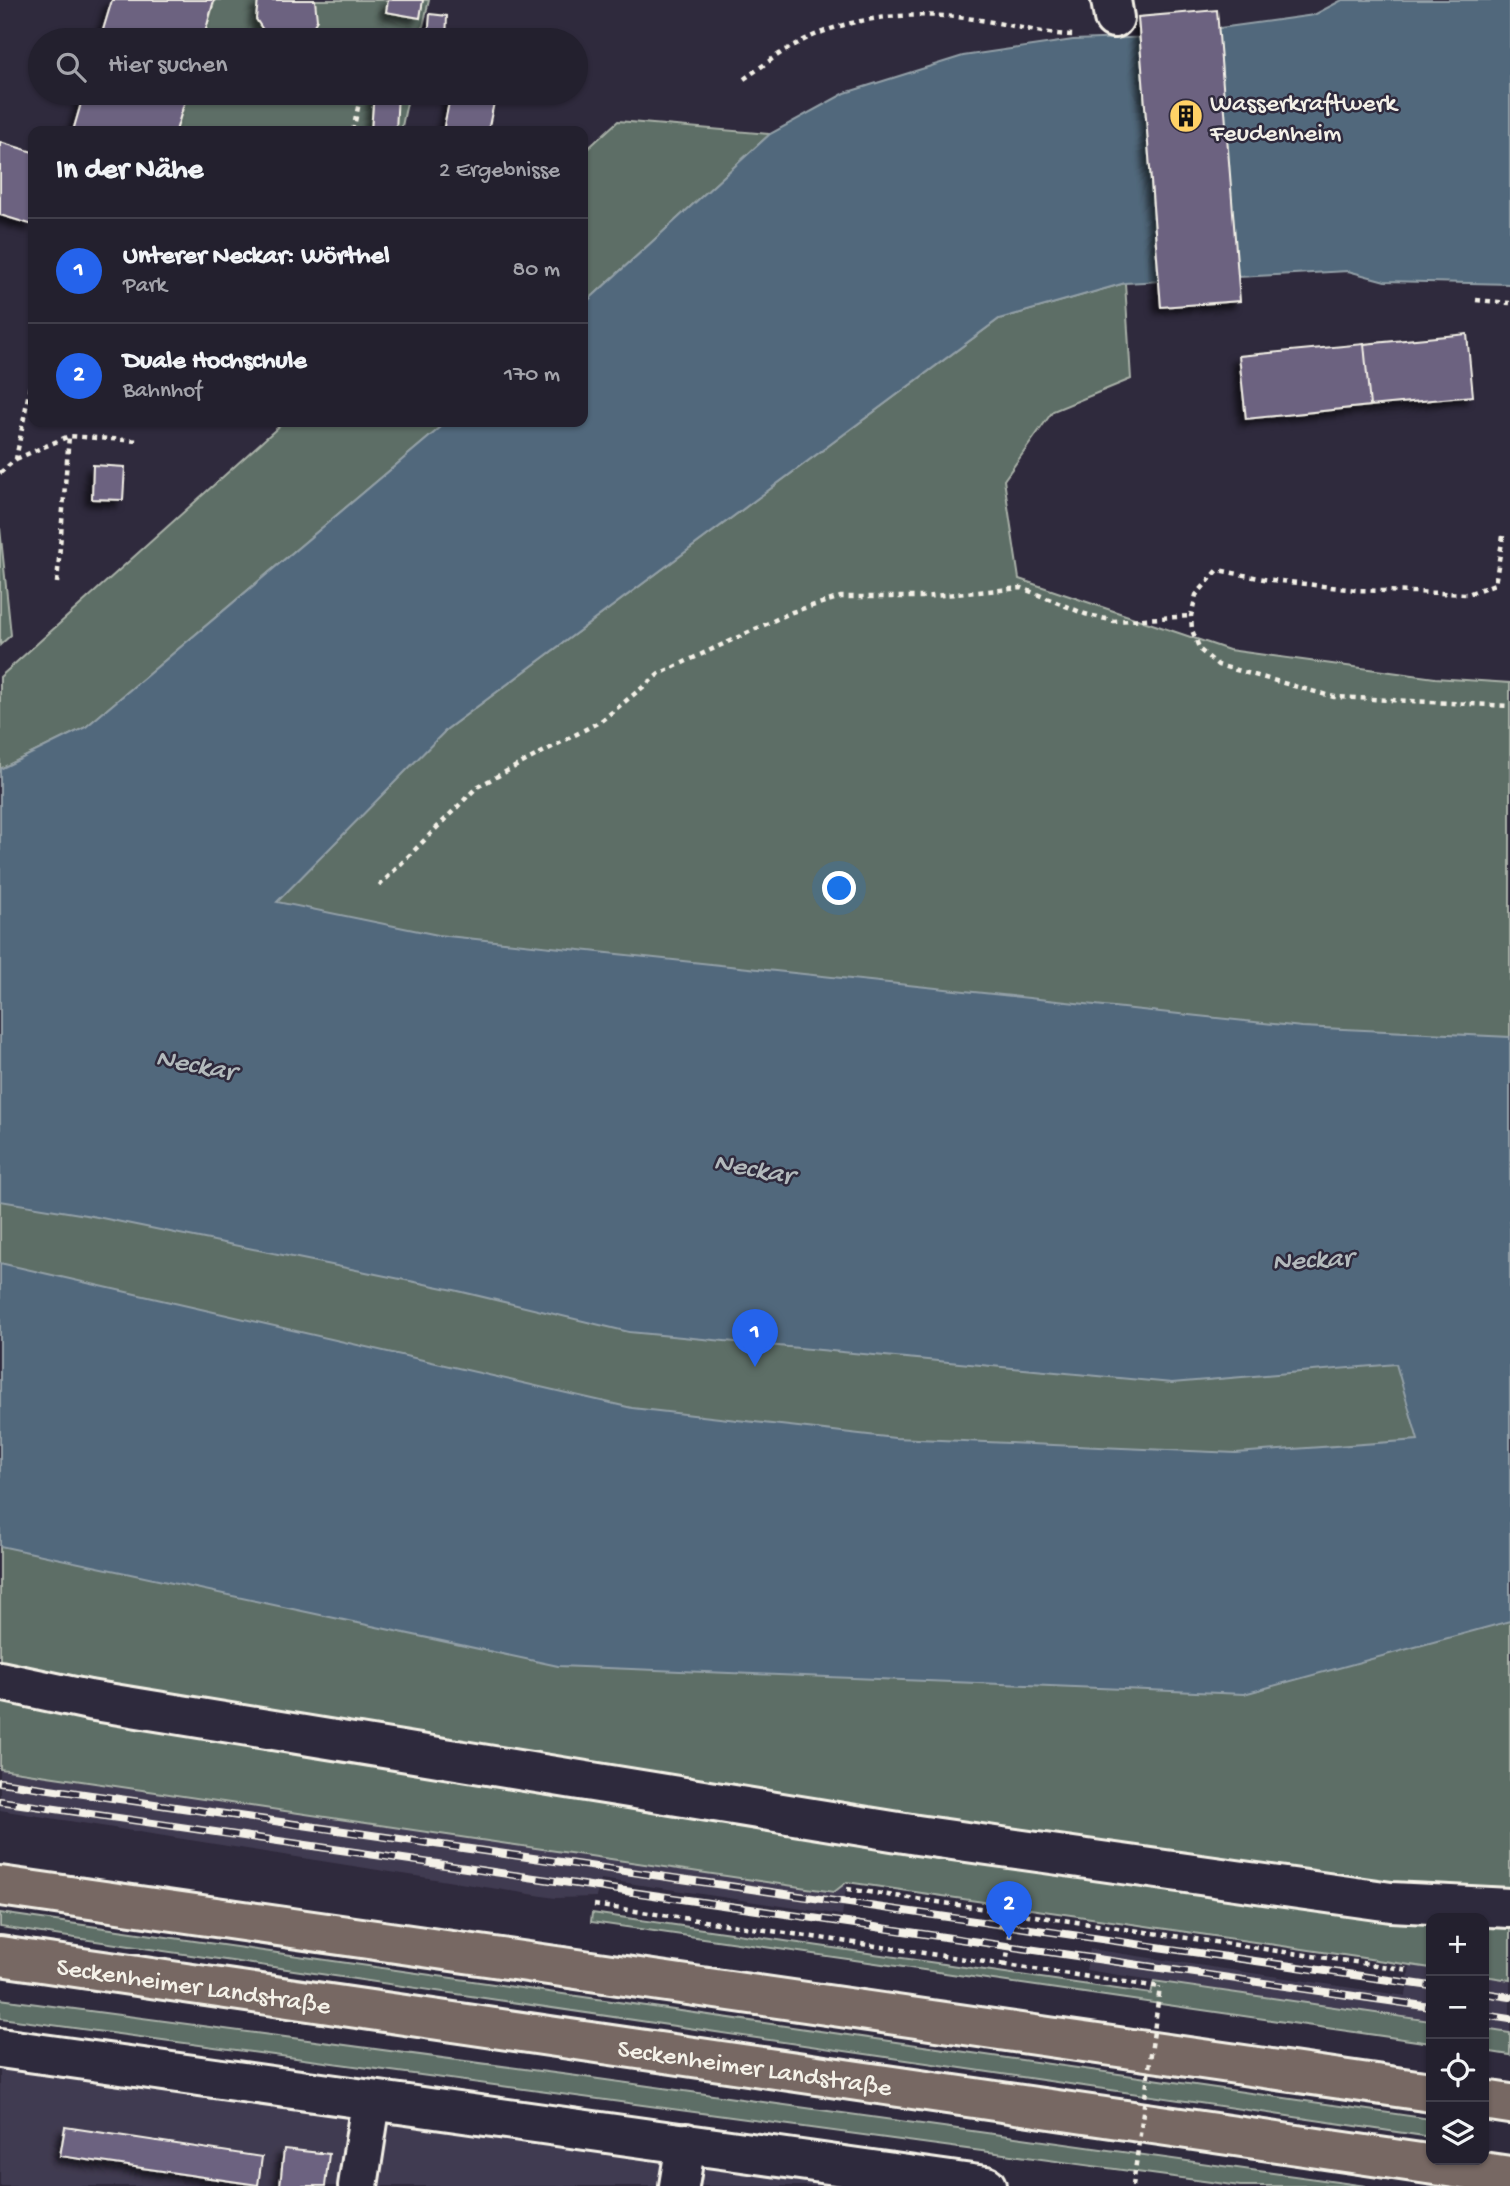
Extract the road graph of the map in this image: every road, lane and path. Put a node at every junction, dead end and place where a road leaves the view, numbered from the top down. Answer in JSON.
{"nodes":[{"id":1,"x":1104,"y":17,"type":"edge"},
{"id":2,"x":744,"y":79,"type":"dead end"},
{"id":3,"x":359,"y":105,"type":"edge"},
{"id":4,"x":355,"y":126,"type":"edge"},
{"id":5,"x":1476,"y":300,"type":"dead end"},
{"id":6,"x":1510,"y":303,"type":"edge"},
{"id":7,"x":28,"y":397,"type":"edge"},
{"id":8,"x":69,"y":436,"type":"junction"},
{"id":9,"x":139,"y":441,"type":"dead end"},
{"id":10,"x":16,"y":459,"type":"junction"},
{"id":11,"x":0,"y":473,"type":"edge"},
{"id":12,"x":1503,"y":536,"type":"dead end"},
{"id":13,"x":57,"y":583,"type":"dead end"},
{"id":14,"x":1191,"y":616,"type":"junction"},
{"id":15,"x":1510,"y":706,"type":"edge"},
{"id":16,"x":379,"y":886,"type":"dead end"},
{"id":17,"x":0,"y":1681,"type":"edge"},
{"id":18,"x":0,"y":1886,"type":"edge"},
{"id":19,"x":846,"y":1889,"type":"dead end"},
{"id":20,"x":594,"y":1905,"type":"dead end"},
{"id":21,"x":1510,"y":1908,"type":"edge"},
{"id":22,"x":1013,"y":1913,"type":"junction"},
{"id":23,"x":0,"y":1955,"type":"edge"},
{"id":24,"x":1006,"y":1965,"type":"junction"},
{"id":25,"x":1410,"y":1970,"type":"dead end"},
{"id":26,"x":0,"y":2048,"type":"edge"},
{"id":27,"x":1426,"y":2091,"type":"edge"},
{"id":28,"x":1489,"y":2101,"type":"edge"},
{"id":29,"x":371,"y":2102,"type":"junction"},
{"id":30,"x":1510,"y":2104,"type":"edge"},
{"id":31,"x":686,"y":2143,"type":"junction"},
{"id":32,"x":1510,"y":2176,"type":"edge"},
{"id":33,"x":358,"y":2186,"type":"edge"},
{"id":34,"x":679,"y":2186,"type":"edge"},
{"id":35,"x":986,"y":2186,"type":"edge"},
{"id":36,"x":1133,"y":2186,"type":"edge"}],
"edges":[{"from":1,"to":2,"type":"path"},
{"from":3,"to":4,"type":"path"},
{"from":5,"to":6,"type":"path"},
{"from":7,"to":10,"type":"path"},
{"from":8,"to":9,"type":"path"},
{"from":8,"to":10,"type":"path"},
{"from":8,"to":13,"type":"path"},
{"from":10,"to":11,"type":"path"},
{"from":12,"to":14,"type":"path"},
{"from":14,"to":15,"type":"path"},
{"from":14,"to":16,"type":"path"},
{"from":17,"to":21,"type":"street"},
{"from":18,"to":27,"type":"main road"},
{"from":19,"to":22,"type":"path"},
{"from":20,"to":24,"type":"path"},
{"from":22,"to":24,"type":"path"},
{"from":22,"to":25,"type":"path"},
{"from":23,"to":32,"type":"main road","name":"Seckenheimer Landstraße"},
{"from":24,"to":36,"type":"path","bridge":true},
{"from":26,"to":29,"type":"street"},
{"from":28,"to":30,"type":"main road"},
{"from":29,"to":31,"type":"street"},
{"from":29,"to":33,"type":"street"},
{"from":31,"to":34,"type":"street"},
{"from":31,"to":35,"type":"street"}]}
